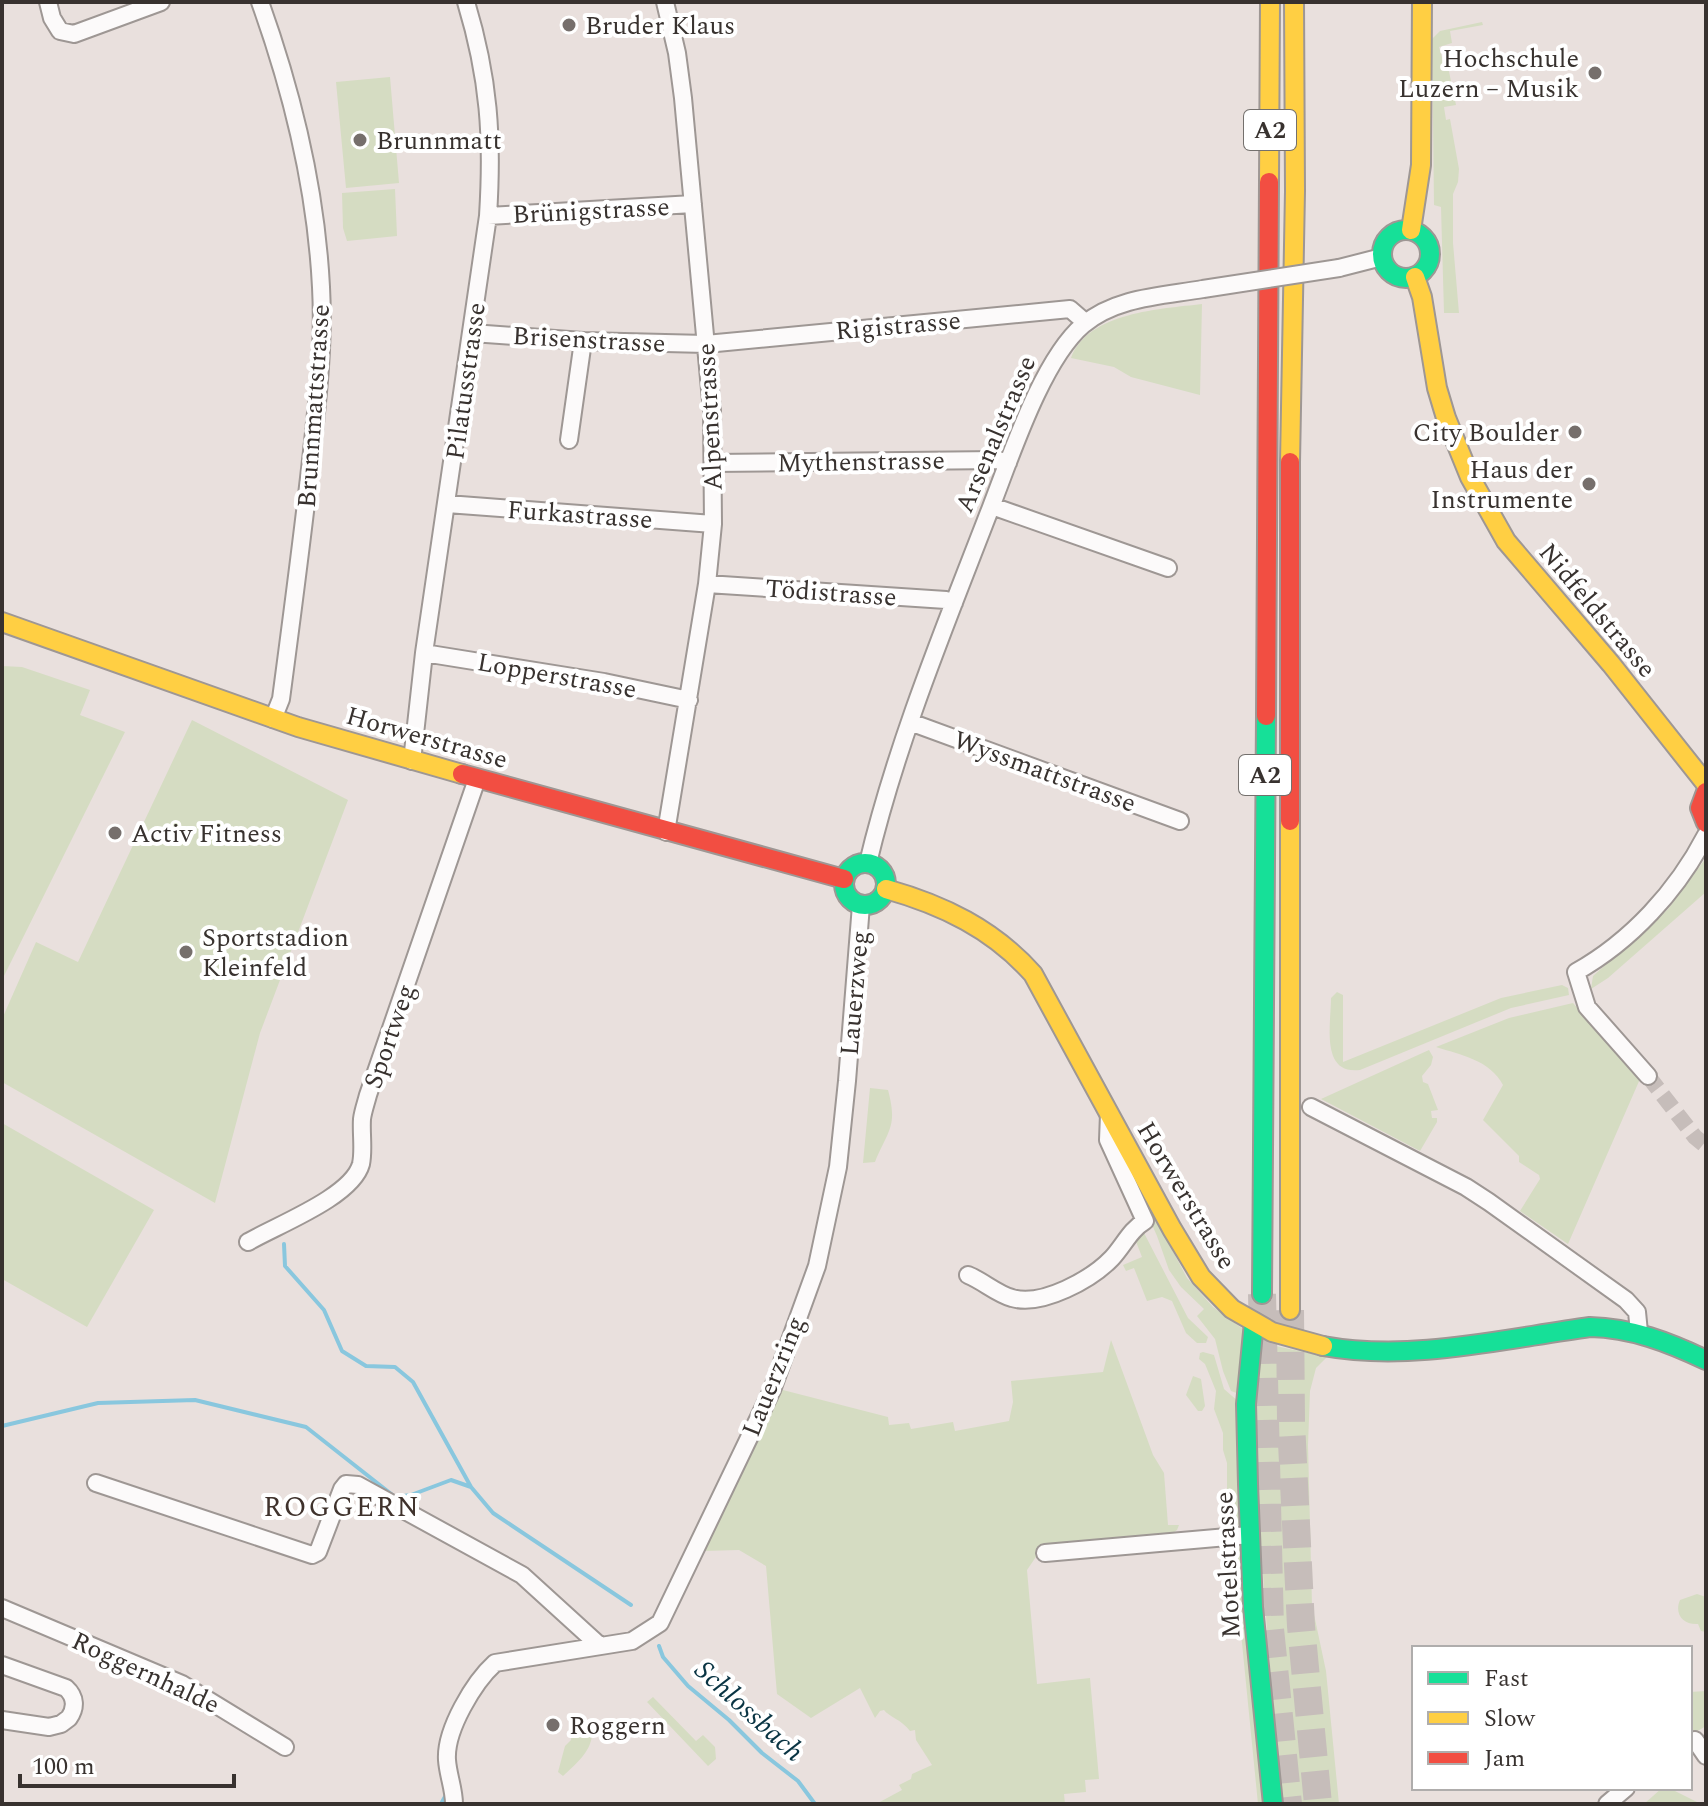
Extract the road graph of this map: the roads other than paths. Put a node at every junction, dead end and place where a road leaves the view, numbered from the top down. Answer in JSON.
{"nodes":[{"id":1,"x":161,"y":2,"type":"edge"},
{"id":2,"x":260,"y":2,"type":"edge"},
{"id":3,"x":466,"y":2,"type":"edge"},
{"id":4,"x":665,"y":2,"type":"edge"},
{"id":5,"x":1270,"y":2,"type":"edge"},
{"id":6,"x":1294,"y":2,"type":"edge"},
{"id":7,"x":1422,"y":2,"type":"edge"},
{"id":8,"x":50,"y":10,"type":"edge"},
{"id":9,"x":693,"y":204,"type":"junction"},
{"id":10,"x":488,"y":216,"type":"junction"},
{"id":11,"x":1411,"y":230,"type":"junction"},
{"id":12,"x":1382,"y":257,"type":"junction"},
{"id":13,"x":1415,"y":277,"type":"junction"},
{"id":14,"x":1085,"y":322,"type":"junction"},
{"id":15,"x":472,"y":333,"type":"junction"},
{"id":16,"x":583,"y":341,"type":"junction"},
{"id":17,"x":706,"y":344,"type":"junction"},
{"id":18,"x":569,"y":440,"type":"dead end"},
{"id":19,"x":713,"y":463,"type":"junction"},
{"id":20,"x":1008,"y":463,"type":"junction"},
{"id":21,"x":447,"y":504,"type":"junction"},
{"id":22,"x":992,"y":506,"type":"junction"},
{"id":23,"x":713,"y":524,"type":"junction"},
{"id":24,"x":1168,"y":568,"type":"dead end"},
{"id":25,"x":707,"y":584,"type":"junction"},
{"id":26,"x":954,"y":603,"type":"junction"},
{"id":27,"x":2,"y":622,"type":"edge"},
{"id":28,"x":424,"y":653,"type":"junction"},
{"id":29,"x":689,"y":700,"type":"junction"},
{"id":30,"x":273,"y":719,"type":"junction"},
{"id":31,"x":910,"y":722,"type":"junction"},
{"id":32,"x":412,"y":761,"type":"junction"},
{"id":33,"x":477,"y":779,"type":"junction"},
{"id":34,"x":1706,"y":784,"type":"edge"},
{"id":35,"x":1706,"y":792,"type":"edge"},
{"id":36,"x":1180,"y":821,"type":"dead end"},
{"id":37,"x":1706,"y":823,"type":"edge"},
{"id":38,"x":666,"y":832,"type":"junction"},
{"id":39,"x":1706,"y":835,"type":"edge"},
{"id":40,"x":868,"y":863,"type":"junction"},
{"id":41,"x":844,"y":879,"type":"junction"},
{"id":42,"x":886,"y":889,"type":"junction"},
{"id":43,"x":861,"y":905,"type":"junction"},
{"id":44,"x":1648,"y":1076,"type":"tunnel mouth"},
{"id":45,"x":847,"y":1081,"type":"joint"},
{"id":46,"x":1311,"y":1107,"type":"dead end"},
{"id":47,"x":1109,"y":1114,"type":"junction"},
{"id":48,"x":248,"y":1242,"type":"dead end"},
{"id":49,"x":968,"y":1275,"type":"dead end"},
{"id":50,"x":1262,"y":1294,"type":"tunnel mouth"},
{"id":51,"x":1290,"y":1310,"type":"tunnel mouth"},
{"id":52,"x":1254,"y":1322,"type":"junction"},
{"id":53,"x":1639,"y":1332,"type":"junction"},
{"id":54,"x":1706,"y":1360,"type":"edge"},
{"id":55,"x":96,"y":1483,"type":"dead end"},
{"id":56,"x":1250,"y":1535,"type":"junction"},
{"id":57,"x":1045,"y":1553,"type":"dead end"},
{"id":58,"x":2,"y":1608,"type":"edge"},
{"id":59,"x":600,"y":1646,"type":"junction"},
{"id":60,"x":2,"y":1665,"type":"edge"},
{"id":61,"x":2,"y":1720,"type":"edge"},
{"id":62,"x":1693,"y":1741,"type":"edge"},
{"id":63,"x":285,"y":1747,"type":"dead end"},
{"id":64,"x":1706,"y":1756,"type":"edge"},
{"id":65,"x":1624,"y":1790,"type":"edge"},
{"id":66,"x":454,"y":1804,"type":"edge"},
{"id":67,"x":1273,"y":1804,"type":"edge"},
{"id":68,"x":1607,"y":1804,"type":"edge"}],
"edges":[{"from":1,"to":8,"type":"street"},
{"from":2,"to":30,"type":"street","name":"Brunnmattstrasse"},
{"from":3,"to":10,"type":"street","name":"Pilatusstrasse"},
{"from":4,"to":9,"type":"street","name":"Alpenstrasse"},
{"from":5,"to":50,"type":"main road","number":"A2"},
{"from":6,"to":51,"type":"main road","number":"A2"},
{"from":7,"to":11,"type":"main road"},
{"from":9,"to":10,"type":"street","name":"Brünigstrasse"},
{"from":9,"to":17,"type":"street","name":"Alpenstrasse"},
{"from":10,"to":15,"type":"street","name":"Pilatusstrasse"},
{"from":11,"to":12,"type":"main road"},
{"from":11,"to":13,"type":"main road"},
{"from":12,"to":13,"type":"main road"},
{"from":12,"to":14,"type":"street","name":"Arsenalstrasse","bridge":true},
{"from":13,"to":34,"type":"main road","name":"Nidfeldstrasse"},
{"from":14,"to":17,"type":"street","name":"Rigistrasse"},
{"from":14,"to":20,"type":"street","name":"Arsenalstrasse"},
{"from":15,"to":16,"type":"street","name":"Brisenstrasse"},
{"from":15,"to":21,"type":"street","name":"Pilatusstrasse"},
{"from":16,"to":17,"type":"street","name":"Brisenstrasse"},
{"from":16,"to":18,"type":"street"},
{"from":17,"to":19,"type":"street","name":"Alpenstrasse"},
{"from":19,"to":20,"type":"street","name":"Mythenstrasse"},
{"from":19,"to":23,"type":"street","name":"Alpenstrasse"},
{"from":20,"to":22,"type":"street","name":"Arsenalstrasse"},
{"from":21,"to":23,"type":"street","name":"Furkastrasse"},
{"from":21,"to":28,"type":"street","name":"Pilatusstrasse"},
{"from":22,"to":24,"type":"street"},
{"from":22,"to":26,"type":"street","name":"Arsenalstrasse"},
{"from":23,"to":25,"type":"street","name":"Alpenstrasse"},
{"from":25,"to":26,"type":"street","name":"Tödistrasse"},
{"from":25,"to":29,"type":"street","name":"Alpenstrasse"},
{"from":26,"to":31,"type":"street","name":"Arsenalstrasse"},
{"from":27,"to":30,"type":"main road","name":"Horwerstrasse"},
{"from":28,"to":29,"type":"street","name":"Lopperstrasse"},
{"from":28,"to":32,"type":"street","name":"Pilatusstrasse"},
{"from":29,"to":38,"type":"street","name":"Alpenstrasse"},
{"from":30,"to":32,"type":"main road","name":"Horwerstrasse"},
{"from":31,"to":36,"type":"street","name":"Wyssmattstrasse"},
{"from":31,"to":40,"type":"street","name":"Arsenalstrasse"},
{"from":32,"to":33,"type":"main road","name":"Horwerstrasse"},
{"from":33,"to":38,"type":"main road","name":"Horwerstrasse"},
{"from":33,"to":48,"type":"street","name":"Sportweg"},
{"from":35,"to":37,"type":"main road"},
{"from":38,"to":41,"type":"main road","name":"Horwerstrasse"},
{"from":39,"to":44,"type":"street"},
{"from":40,"to":41,"type":"main road"},
{"from":40,"to":42,"type":"main road"},
{"from":41,"to":43,"type":"main road"},
{"from":42,"to":43,"type":"main road"},
{"from":42,"to":47,"type":"main road","name":"Horwerstrasse"},
{"from":43,"to":45,"type":"street","name":"Lauerzweg"},
{"from":45,"to":59,"type":"street","name":"Lauerzring"},
{"from":46,"to":53,"type":"street"},
{"from":47,"to":49,"type":"street"},
{"from":47,"to":52,"type":"main road","name":"Horwerstrasse"},
{"from":52,"to":53,"type":"main road","name":"Horwerstrasse"},
{"from":52,"to":56,"type":"main road","name":"Motelstrasse"},
{"from":53,"to":54,"type":"main road","name":"Horwerstrasse"},
{"from":55,"to":59,"type":"street"},
{"from":56,"to":57,"type":"street"},
{"from":56,"to":67,"type":"main road","name":"Motelstrasse"},
{"from":58,"to":63,"type":"street","name":"Roggernhalde"},
{"from":59,"to":66,"type":"street"},
{"from":60,"to":61,"type":"street"},
{"from":62,"to":64,"type":"street"},
{"from":65,"to":68,"type":"street"}]}
